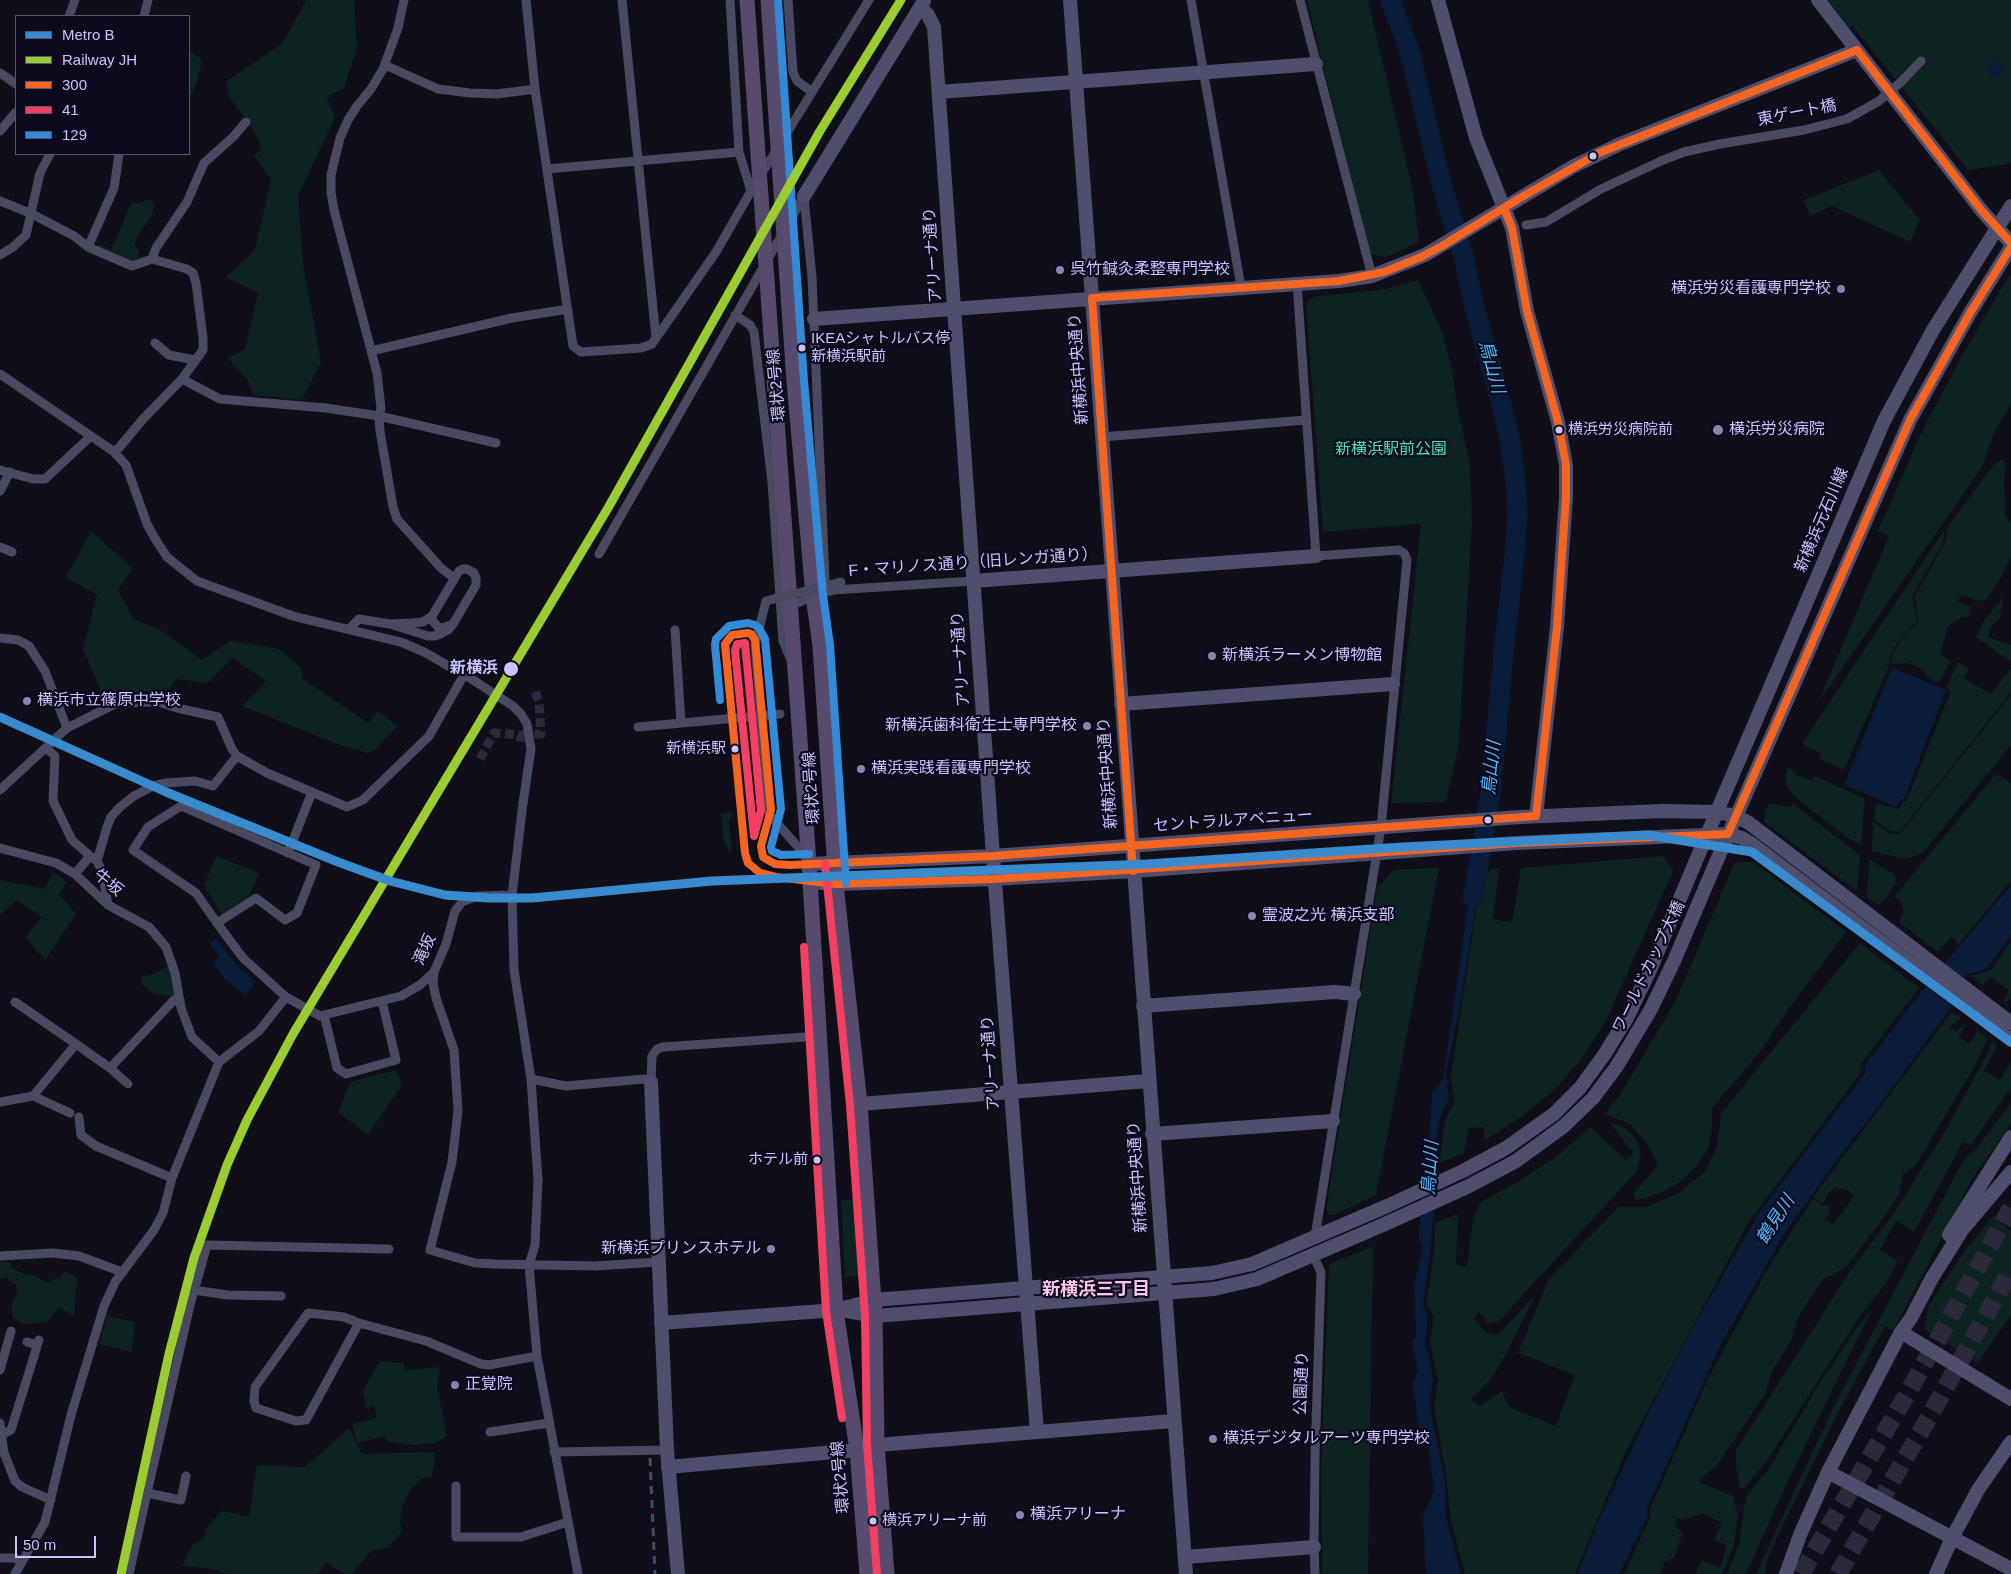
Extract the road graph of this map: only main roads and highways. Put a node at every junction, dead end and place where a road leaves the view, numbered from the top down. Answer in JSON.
{"nodes":[{"id":1,"x":747,"y":0,"type":"edge"},
{"id":2,"x":768,"y":0,"type":"edge"},
{"id":3,"x":866,"y":1574,"type":"edge"},
{"id":4,"x":887,"y":1574,"type":"edge"}],
"edges":[{"from":1,"to":3,"type":"main road","name":"環状2号線","bridge":true},
{"from":2,"to":4,"type":"main road","name":"環状2号線","bridge":true}]}
